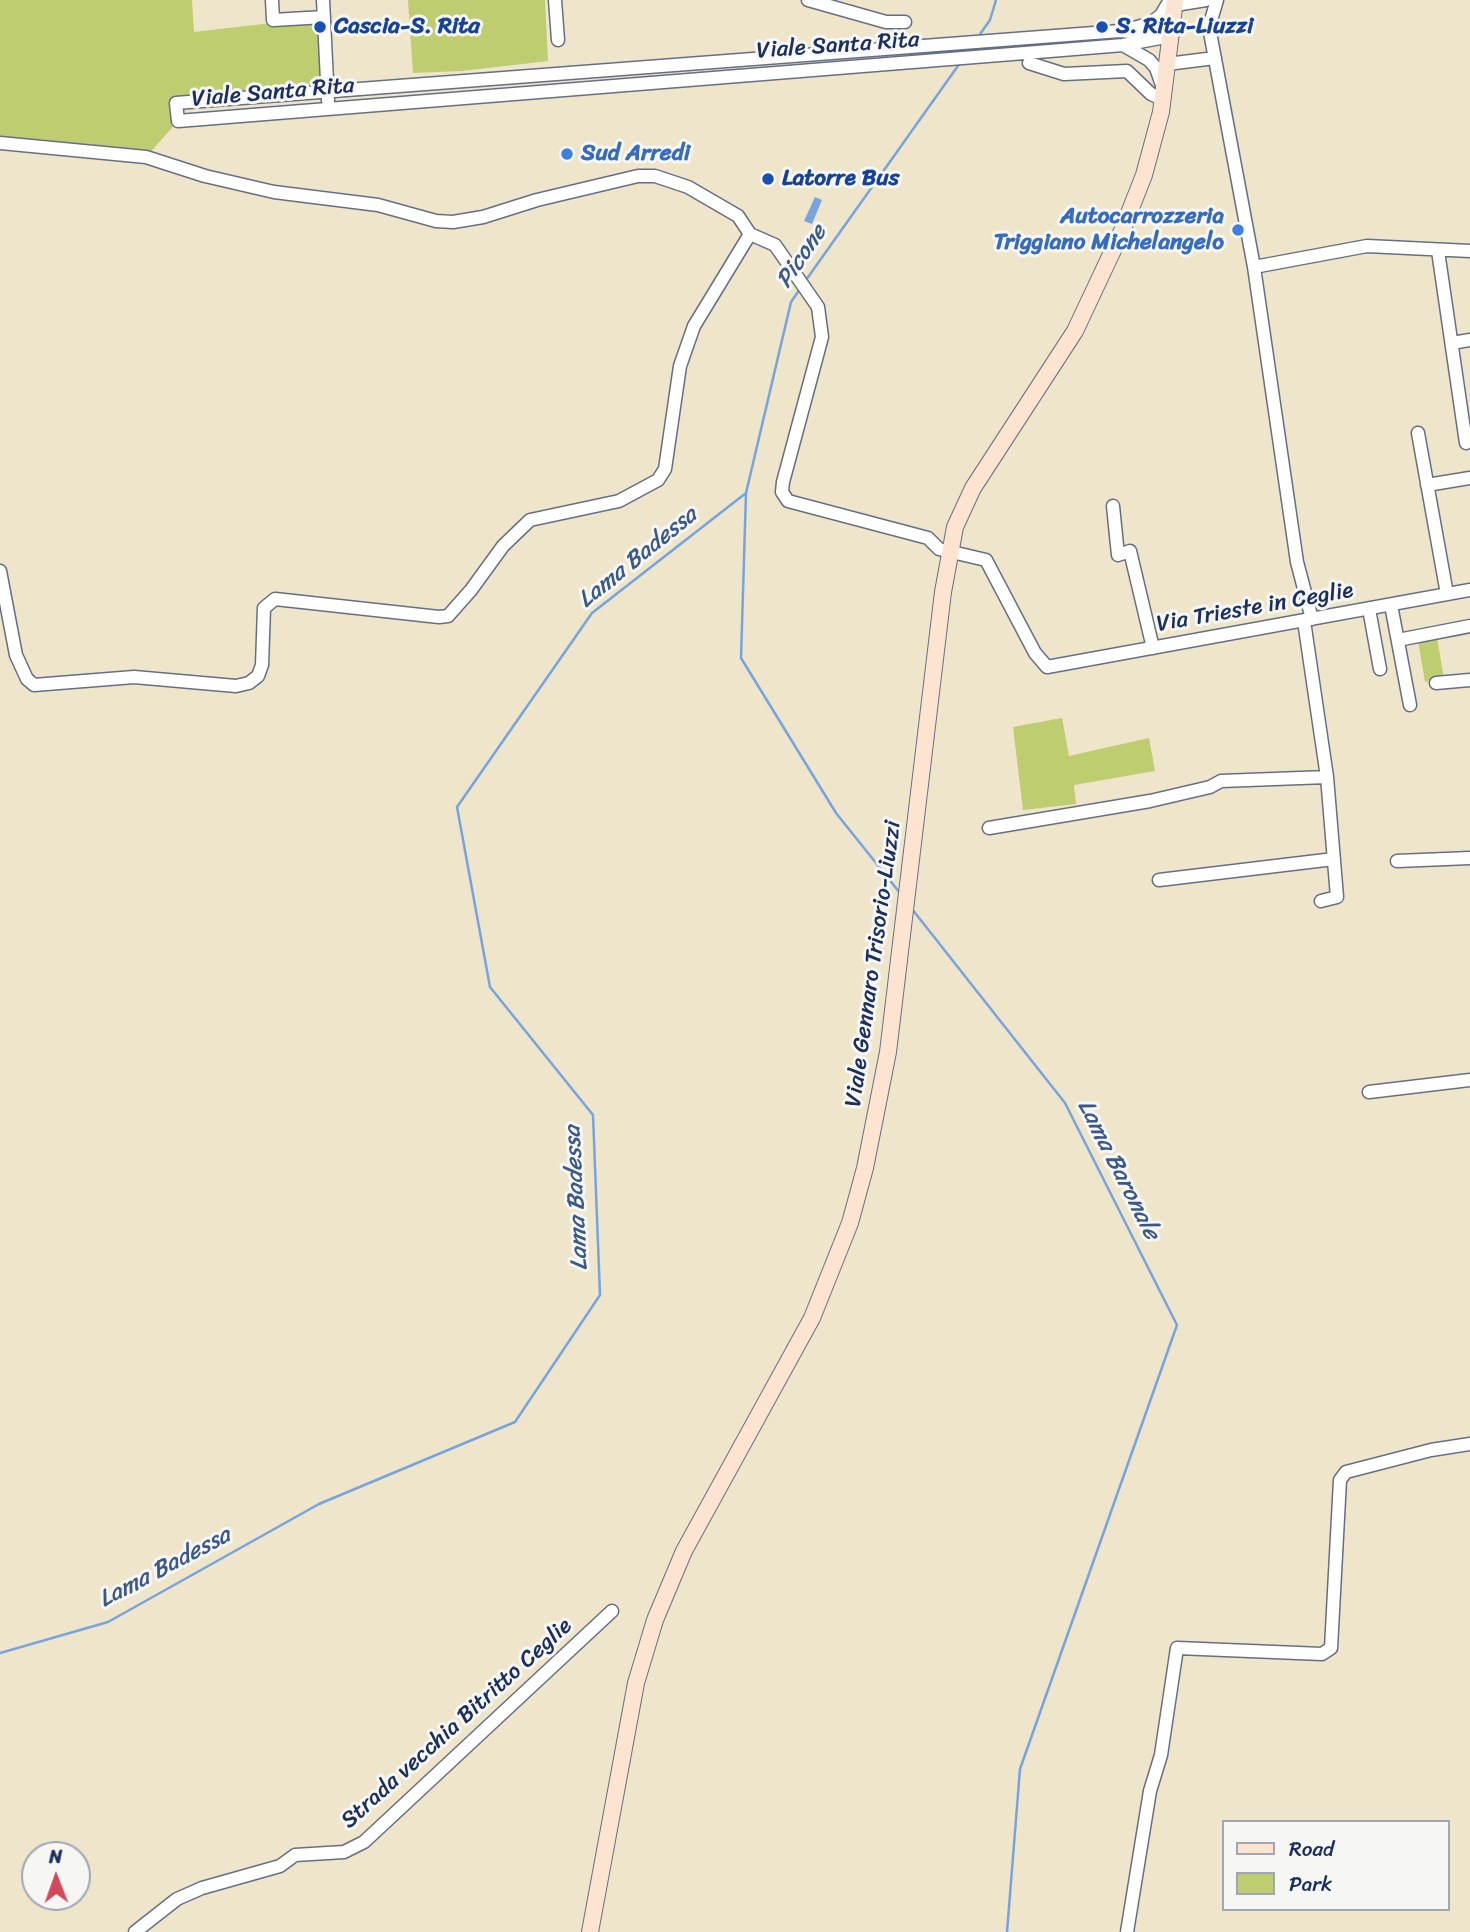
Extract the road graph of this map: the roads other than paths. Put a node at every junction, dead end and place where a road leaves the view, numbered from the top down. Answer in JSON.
{"nodes":[{"id":1,"x":272,"y":0,"type":"edge"},
{"id":2,"x":323,"y":0,"type":"edge"},
{"id":3,"x":555,"y":0,"type":"edge"},
{"id":4,"x":808,"y":0,"type":"edge"},
{"id":5,"x":1206,"y":0,"type":"edge"},
{"id":6,"x":1217,"y":0,"type":"edge"},
{"id":7,"x":1173,"y":2,"type":"edge"},
{"id":8,"x":324,"y":17,"type":"junction"},
{"id":9,"x":905,"y":22,"type":"dead end"},
{"id":10,"x":1067,"y":36,"type":"junction"},
{"id":11,"x":1171,"y":36,"type":"junction"},
{"id":12,"x":1121,"y":38,"type":"junction"},
{"id":13,"x":558,"y":40,"type":"dead end"},
{"id":14,"x":1068,"y":49,"type":"junction"},
{"id":15,"x":1215,"y":58,"type":"junction"},
{"id":16,"x":1030,"y":63,"type":"dead end"},
{"id":17,"x":1167,"y":64,"type":"junction"},
{"id":18,"x":481,"y":81,"type":"junction"},
{"id":19,"x":327,"y":93,"type":"junction"},
{"id":20,"x":1163,"y":94,"type":"junction"},
{"id":21,"x":482,"y":95,"type":"junction"},
{"id":22,"x":329,"y":110,"type":"junction"},
{"id":23,"x":0,"y":143,"type":"edge"},
{"id":24,"x":750,"y":233,"type":"junction"},
{"id":25,"x":1438,"y":251,"type":"junction"},
{"id":26,"x":1470,"y":251,"type":"edge"},
{"id":27,"x":1254,"y":267,"type":"junction"},
{"id":28,"x":1470,"y":340,"type":"edge"},
{"id":29,"x":1452,"y":343,"type":"junction"},
{"id":30,"x":1466,"y":418,"type":"edge"},
{"id":31,"x":1418,"y":433,"type":"dead end"},
{"id":32,"x":1466,"y":443,"type":"dead end"},
{"id":33,"x":1470,"y":478,"type":"edge"},
{"id":34,"x":1427,"y":485,"type":"junction"},
{"id":35,"x":1114,"y":506,"type":"dead end"},
{"id":36,"x":950,"y":550,"type":"junction"},
{"id":37,"x":0,"y":570,"type":"edge"},
{"id":38,"x":1470,"y":590,"type":"edge"},
{"id":39,"x":1447,"y":594,"type":"junction"},
{"id":40,"x":1391,"y":605,"type":"junction"},
{"id":41,"x":1368,"y":609,"type":"junction"},
{"id":42,"x":1308,"y":620,"type":"junction"},
{"id":43,"x":1470,"y":626,"type":"edge"},
{"id":44,"x":1398,"y":640,"type":"junction"},
{"id":45,"x":1153,"y":648,"type":"junction"},
{"id":46,"x":1380,"y":669,"type":"dead end"},
{"id":47,"x":1470,"y":680,"type":"edge"},
{"id":48,"x":1436,"y":683,"type":"dead end"},
{"id":49,"x":1410,"y":705,"type":"dead end"},
{"id":50,"x":1327,"y":777,"type":"junction"},
{"id":51,"x":989,"y":828,"type":"dead end"},
{"id":52,"x":1470,"y":858,"type":"edge"},
{"id":53,"x":1334,"y":859,"type":"junction"},
{"id":54,"x":1397,"y":862,"type":"dead end"},
{"id":55,"x":1159,"y":880,"type":"dead end"},
{"id":56,"x":1321,"y":901,"type":"dead end"},
{"id":57,"x":1470,"y":1080,"type":"edge"},
{"id":58,"x":1369,"y":1092,"type":"dead end"},
{"id":59,"x":1470,"y":1444,"type":"edge"},
{"id":60,"x":611,"y":1611,"type":"dead end"},
{"id":61,"x":135,"y":1932,"type":"edge"},
{"id":62,"x":590,"y":1932,"type":"edge"},
{"id":63,"x":1127,"y":1932,"type":"edge"}],
"edges":[{"from":1,"to":8,"type":"street"},
{"from":2,"to":8,"type":"street"},
{"from":3,"to":13,"type":"street"},
{"from":4,"to":9,"type":"street"},
{"from":5,"to":7,"type":"street"},
{"from":6,"to":15,"type":"street"},
{"from":7,"to":11,"type":"main road","name":"Viale Gennaro Trisorio-Liuzzi"},
{"from":7,"to":12,"type":"street"},
{"from":8,"to":19,"type":"street"},
{"from":10,"to":12,"type":"street","name":"Viale Santa Rita"},
{"from":10,"to":14,"type":"street"},
{"from":10,"to":18,"type":"street","name":"Viale Santa Rita"},
{"from":11,"to":12,"type":"street"},
{"from":11,"to":17,"type":"main road","name":"Viale Gennaro Trisorio-Liuzzi"},
{"from":12,"to":14,"type":"street","name":"Viale Santa Rita"},
{"from":12,"to":20,"type":"street"},
{"from":14,"to":21,"type":"street","name":"Viale Santa Rita"},
{"from":15,"to":17,"type":"street"},
{"from":15,"to":27,"type":"street"},
{"from":16,"to":20,"type":"street"},
{"from":17,"to":20,"type":"main road","name":"Viale Gennaro Trisorio-Liuzzi"},
{"from":18,"to":19,"type":"street","name":"Viale Santa Rita"},
{"from":18,"to":21,"type":"street"},
{"from":19,"to":22,"type":"street"},
{"from":19,"to":22,"type":"street","name":"Viale Santa Rita"},
{"from":20,"to":36,"type":"main road","name":"Viale Gennaro Trisorio-Liuzzi"},
{"from":21,"to":22,"type":"street","name":"Viale Santa Rita"},
{"from":23,"to":24,"type":"street"},
{"from":24,"to":36,"type":"street"},
{"from":24,"to":37,"type":"street"},
{"from":25,"to":26,"type":"street"},
{"from":25,"to":27,"type":"street"},
{"from":25,"to":29,"type":"street"},
{"from":27,"to":42,"type":"street"},
{"from":28,"to":29,"type":"street"},
{"from":29,"to":30,"type":"street"},
{"from":30,"to":32,"type":"street"},
{"from":31,"to":34,"type":"street"},
{"from":33,"to":34,"type":"street"},
{"from":34,"to":39,"type":"street"},
{"from":35,"to":45,"type":"street"},
{"from":36,"to":45,"type":"street","name":"Via Trieste in Ceglie"},
{"from":36,"to":62,"type":"main road","name":"Viale Gennaro Trisorio-Liuzzi"},
{"from":38,"to":39,"type":"street","name":"Via Trieste in Ceglie"},
{"from":39,"to":40,"type":"street","name":"Via Trieste in Ceglie"},
{"from":40,"to":41,"type":"street","name":"Via Trieste in Ceglie"},
{"from":40,"to":44,"type":"street"},
{"from":41,"to":42,"type":"street","name":"Via Trieste in Ceglie"},
{"from":41,"to":46,"type":"street"},
{"from":42,"to":45,"type":"street","name":"Via Trieste in Ceglie"},
{"from":42,"to":50,"type":"street"},
{"from":43,"to":44,"type":"street"},
{"from":44,"to":49,"type":"street"},
{"from":47,"to":48,"type":"street"},
{"from":50,"to":51,"type":"street"},
{"from":50,"to":53,"type":"street"},
{"from":52,"to":54,"type":"street"},
{"from":53,"to":55,"type":"street"},
{"from":53,"to":56,"type":"street"},
{"from":57,"to":58,"type":"street"},
{"from":59,"to":63,"type":"street"},
{"from":60,"to":61,"type":"street","name":"Strada vecchia Bitritto Ceglie"}]}
